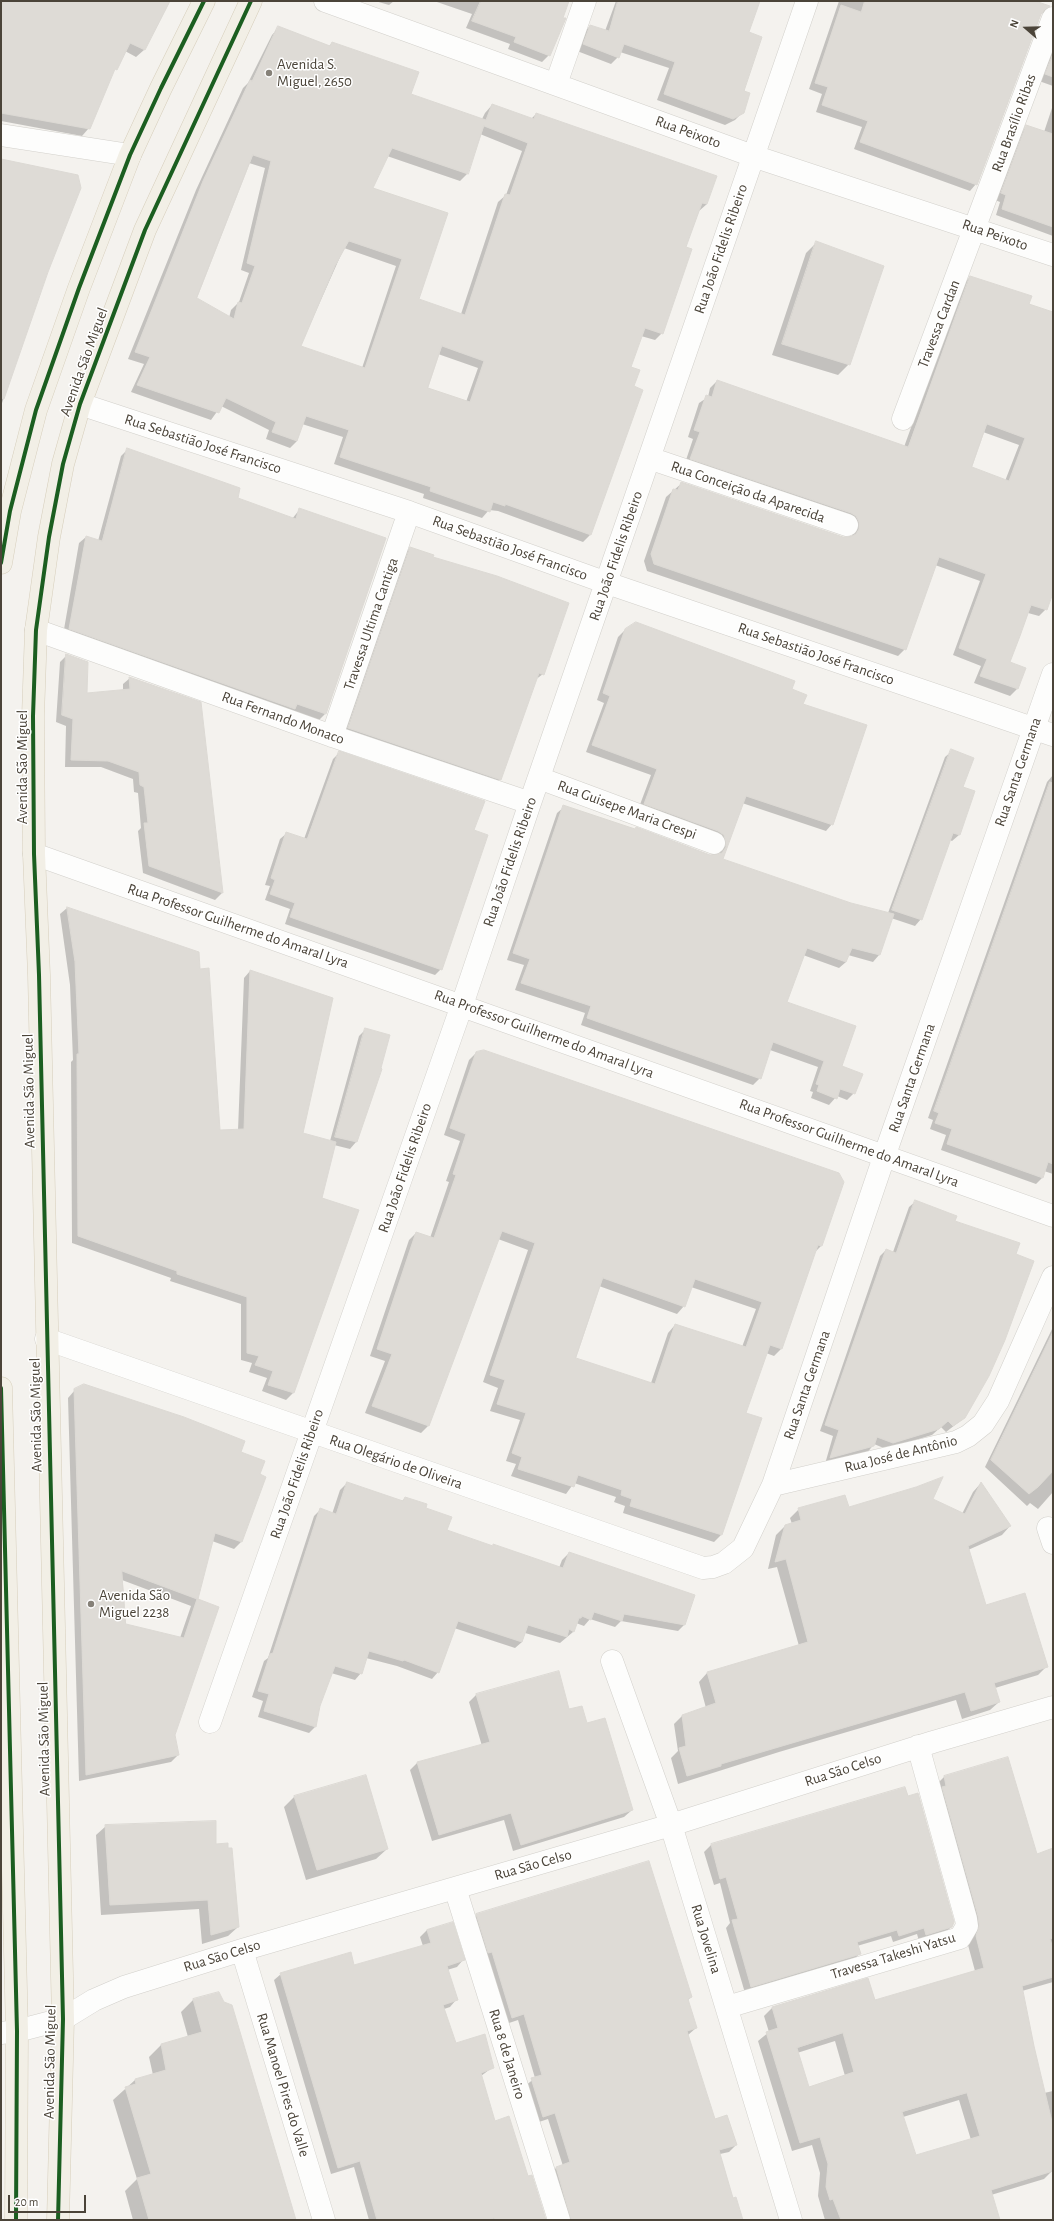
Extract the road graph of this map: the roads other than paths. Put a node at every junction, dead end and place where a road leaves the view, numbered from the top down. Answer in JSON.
{"nodes":[{"id":1,"x":204,"y":1,"type":"edge"},
{"id":2,"x":251,"y":1,"type":"edge"},
{"id":3,"x":325,"y":1,"type":"edge"},
{"id":4,"x":585,"y":1,"type":"edge"},
{"id":5,"x":807,"y":1,"type":"edge"},
{"id":6,"x":1053,"y":18,"type":"edge"},
{"id":7,"x":556,"y":84,"type":"junction"},
{"id":8,"x":1,"y":135,"type":"edge"},
{"id":9,"x":130,"y":155,"type":"junction"},
{"id":10,"x":753,"y":156,"type":"junction"},
{"id":11,"x":974,"y":228,"type":"junction"},
{"id":12,"x":1053,"y":255,"type":"edge"},
{"id":13,"x":80,"y":404,"type":"junction"},
{"id":14,"x":903,"y":419,"type":"dead end"},
{"id":15,"x":649,"y":458,"type":"junction"},
{"id":16,"x":409,"y":512,"type":"junction"},
{"id":17,"x":847,"y":525,"type":"dead end"},
{"id":18,"x":1,"y":563,"type":"edge"},
{"id":19,"x":607,"y":583,"type":"junction"},
{"id":20,"x":36,"y":630,"type":"junction"},
{"id":21,"x":1053,"y":674,"type":"edge"},
{"id":22,"x":1043,"y":731,"type":"edge"},
{"id":23,"x":332,"y":736,"type":"junction"},
{"id":24,"x":539,"y":778,"type":"junction"},
{"id":25,"x":530,"y":803,"type":"junction"},
{"id":26,"x":714,"y":843,"type":"dead end"},
{"id":27,"x":34,"y":854,"type":"junction"},
{"id":28,"x":462,"y":1005,"type":"junction"},
{"id":29,"x":884,"y":1157,"type":"junction"},
{"id":30,"x":1053,"y":1216,"type":"edge"},
{"id":31,"x":1053,"y":1277,"type":"edge"},
{"id":32,"x":46,"y":1339,"type":"junction"},
{"id":33,"x":1,"y":1388,"type":"edge"},
{"id":34,"x":311,"y":1432,"type":"junction"},
{"id":35,"x":774,"y":1485,"type":"junction"},
{"id":36,"x":743,"y":1548,"type":"joint"},
{"id":37,"x":4,"y":1582,"type":"edge"},
{"id":38,"x":612,"y":1661,"type":"dead end"},
{"id":39,"x":1053,"y":1707,"type":"edge"},
{"id":40,"x":210,"y":1722,"type":"dead end"},
{"id":41,"x":918,"y":1746,"type":"junction"},
{"id":42,"x":7,"y":1825,"type":"edge"},
{"id":43,"x":671,"y":1825,"type":"junction"},
{"id":44,"x":455,"y":1888,"type":"junction"},
{"id":45,"x":242,"y":1950,"type":"junction"},
{"id":46,"x":727,"y":2007,"type":"junction"},
{"id":47,"x":63,"y":2019,"type":"junction"},
{"id":48,"x":9,"y":2032,"type":"edge"},
{"id":49,"x":16,"y":2220,"type":"edge"},
{"id":50,"x":58,"y":2220,"type":"edge"},
{"id":51,"x":324,"y":2220,"type":"edge"},
{"id":52,"x":559,"y":2220,"type":"edge"},
{"id":53,"x":791,"y":2220,"type":"edge"}],
"edges":[{"from":1,"to":9,"type":"main road","name":"Avenida São Miguel"},
{"from":2,"to":13,"type":"main road","name":"Avenida São Miguel"},
{"from":3,"to":7,"type":"street","name":"Rua Peixoto"},
{"from":4,"to":7,"type":"street"},
{"from":5,"to":10,"type":"street","name":"Rua João Fidelis Ribeiro"},
{"from":6,"to":11,"type":"street","name":"Rua Brasílio Ribas"},
{"from":7,"to":10,"type":"street","name":"Rua Peixoto"},
{"from":8,"to":9,"type":"street"},
{"from":9,"to":18,"type":"main road","name":"Avenida São Miguel"},
{"from":10,"to":11,"type":"street","name":"Rua Peixoto"},
{"from":10,"to":15,"type":"street","name":"Rua João Fidelis Ribeiro"},
{"from":11,"to":12,"type":"street","name":"Rua Peixoto"},
{"from":11,"to":14,"type":"street","name":"Travessa Cardan"},
{"from":13,"to":16,"type":"street","name":"Rua Sebastião José Francisco"},
{"from":13,"to":20,"type":"main road","name":"Avenida São Miguel"},
{"from":15,"to":17,"type":"street","name":"Rua Conceição da Aparecida"},
{"from":15,"to":19,"type":"street","name":"Rua João Fidelis Ribeiro"},
{"from":16,"to":19,"type":"street","name":"Rua Sebastião José Francisco"},
{"from":16,"to":23,"type":"street","name":"Travessa Ultima Cantiga"},
{"from":19,"to":22,"type":"street","name":"Rua Sebastião José Francisco"},
{"from":19,"to":24,"type":"street","name":"Rua João Fidelis Ribeiro"},
{"from":20,"to":23,"type":"street","name":"Rua Fernando Monaco"},
{"from":20,"to":27,"type":"main road","name":"Avenida São Miguel"},
{"from":21,"to":22,"type":"street","name":"Rua Santa Germana"},
{"from":22,"to":29,"type":"street","name":"Rua Santa Germana"},
{"from":23,"to":25,"type":"street","name":"Rua Fernando Monaco"},
{"from":24,"to":25,"type":"street","name":"Rua João Fidelis Ribeiro"},
{"from":24,"to":26,"type":"street","name":"Rua Guisepe Maria Crespi"},
{"from":25,"to":28,"type":"street","name":"Rua João Fidelis Ribeiro"},
{"from":27,"to":28,"type":"street","name":"Rua Professor Guilherme do Amaral Lyra"},
{"from":27,"to":32,"type":"main road","name":"Avenida São Miguel"},
{"from":28,"to":29,"type":"street","name":"Rua Professor Guilherme do Amaral Lyra"},
{"from":28,"to":34,"type":"street","name":"Rua João Fidelis Ribeiro"},
{"from":29,"to":30,"type":"street","name":"Rua Professor Guilherme do Amaral Lyra"},
{"from":29,"to":35,"type":"street","name":"Rua Santa Germana"},
{"from":31,"to":35,"type":"street","name":"Rua José de Antônio"},
{"from":32,"to":34,"type":"street","name":"Rua Olegário de Oliveira"},
{"from":32,"to":47,"type":"main road","name":"Avenida São Miguel"},
{"from":33,"to":37,"type":"main road"},
{"from":34,"to":36,"type":"street","name":"Rua Olegário de Oliveira"},
{"from":34,"to":40,"type":"street","name":"Rua João Fidelis Ribeiro"},
{"from":35,"to":36,"type":"street","name":"Rua Santa Germana"},
{"from":37,"to":42,"type":"main road"},
{"from":38,"to":43,"type":"street","name":"Rua Jovelina"},
{"from":39,"to":41,"type":"street","name":"Rua São Celso"},
{"from":41,"to":43,"type":"street","name":"Rua São Celso"},
{"from":41,"to":46,"type":"street","name":"Travessa Takeshi Yatsu"},
{"from":42,"to":48,"type":"main road"},
{"from":43,"to":44,"type":"street","name":"Rua São Celso"},
{"from":43,"to":46,"type":"street","name":"Rua Jovelina"},
{"from":44,"to":45,"type":"street","name":"Rua São Celso"},
{"from":44,"to":52,"type":"street","name":"Rua 8 de Janeiro"},
{"from":45,"to":47,"type":"street","name":"Rua São Celso"},
{"from":45,"to":51,"type":"street","name":"Rua Manoel Pires do Valle"},
{"from":46,"to":53,"type":"street","name":"Rua Jovelina"},
{"from":47,"to":48,"type":"street","name":"Rua São Celso"},
{"from":47,"to":50,"type":"main road","name":"Avenida São Miguel"},
{"from":48,"to":49,"type":"main road"}]}
